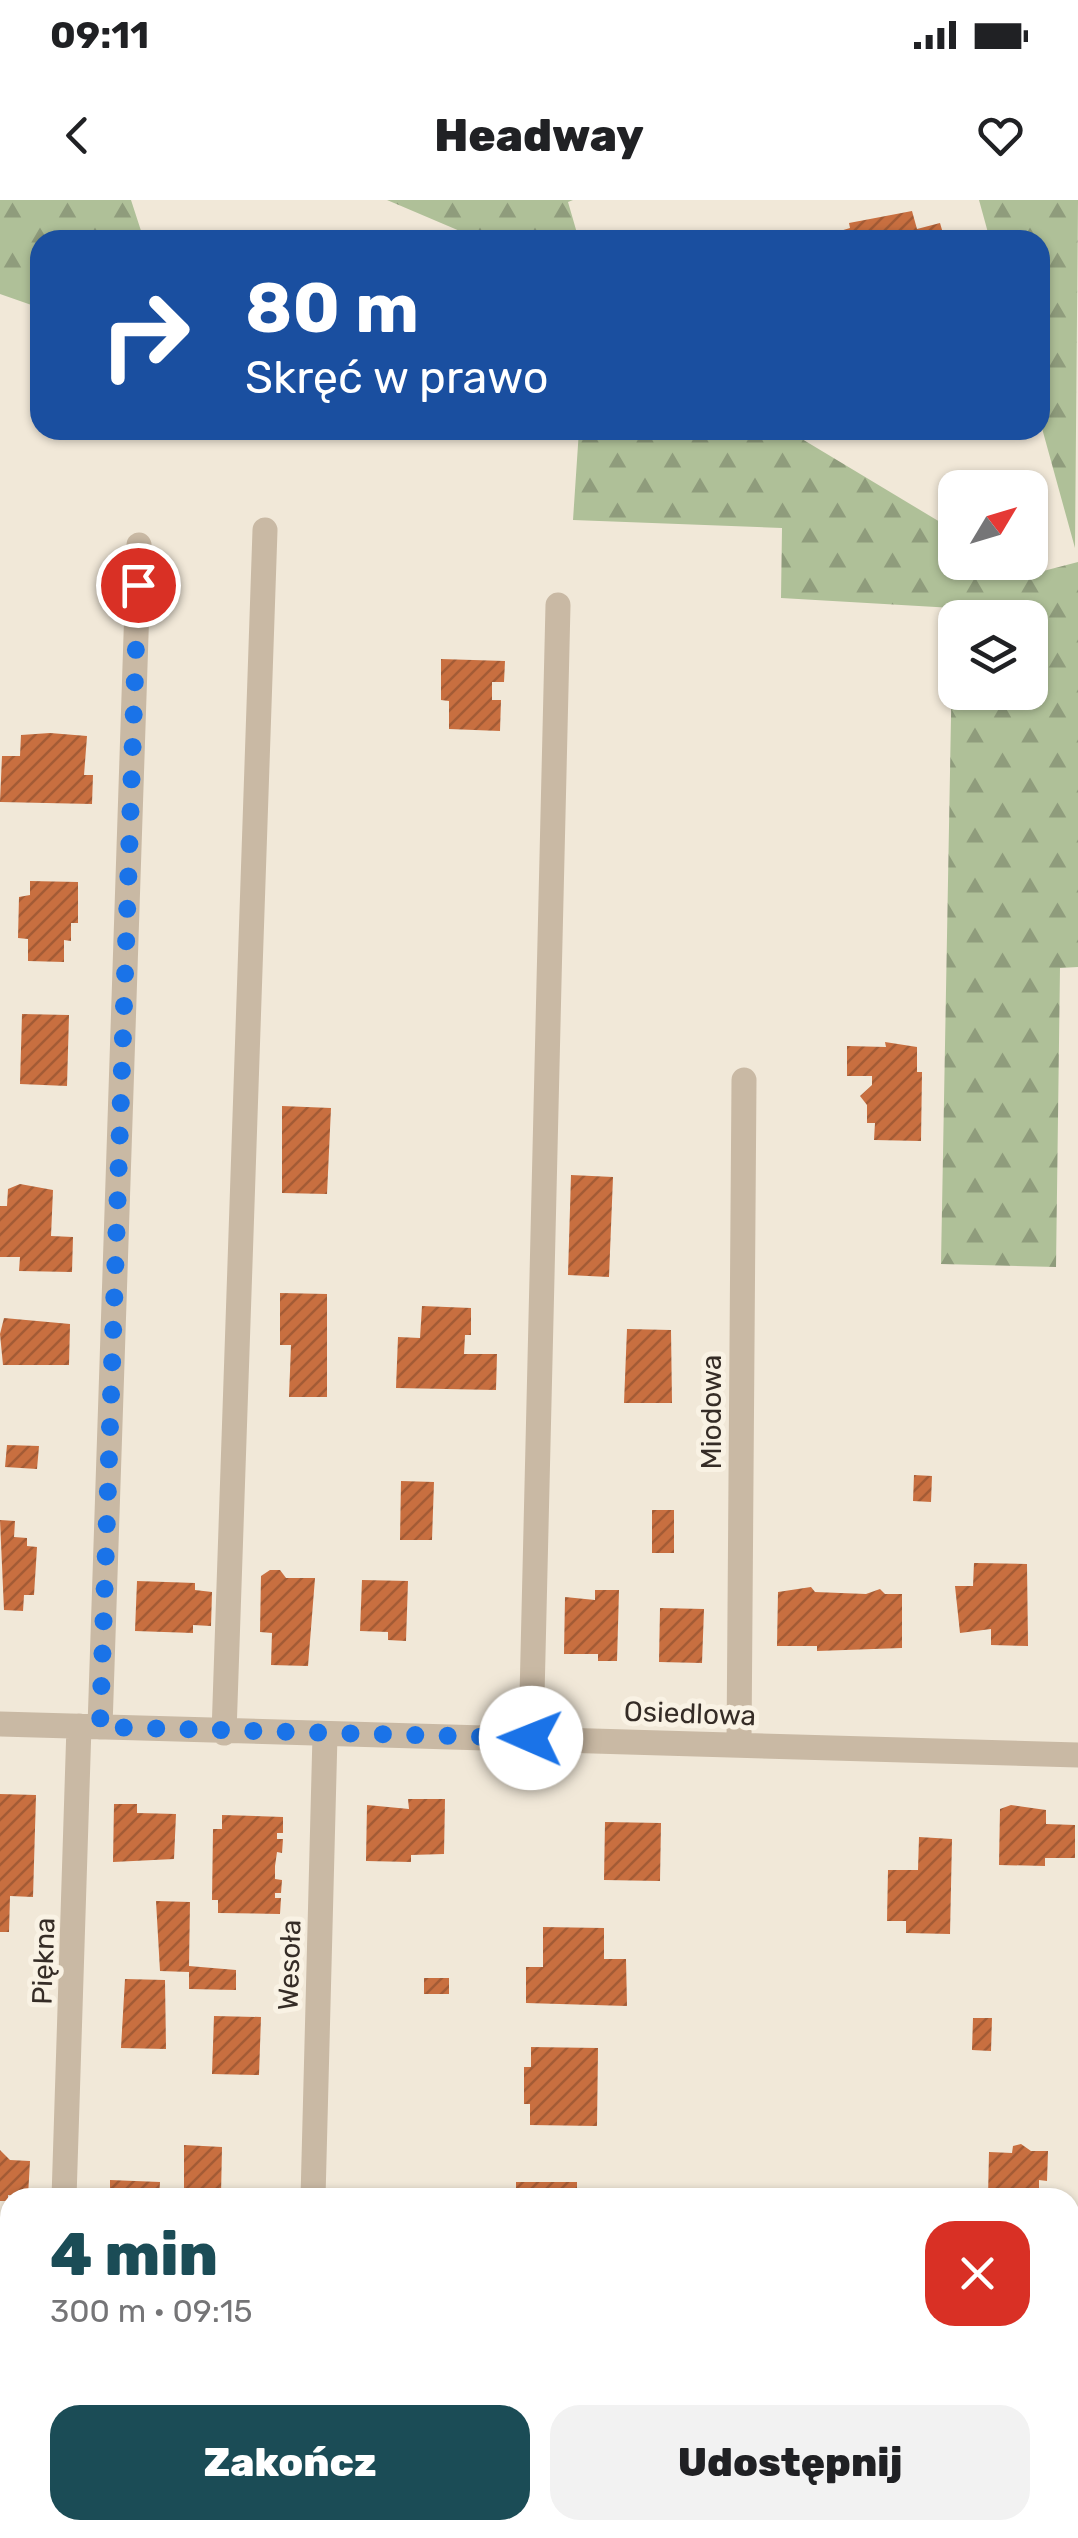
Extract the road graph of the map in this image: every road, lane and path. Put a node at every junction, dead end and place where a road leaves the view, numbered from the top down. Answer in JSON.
{"nodes":[{"id":1,"x":265,"y":530,"type":"dead end"},
{"id":2,"x":139,"y":545,"type":"dead end"},
{"id":3,"x":558,"y":605,"type":"dead end"},
{"id":4,"x":744,"y":1080,"type":"dead end"},
{"id":5,"x":0,"y":1724,"type":"edge"},
{"id":6,"x":90,"y":1726,"type":"junction"},
{"id":7,"x":224,"y":1733,"type":"junction"},
{"id":8,"x":325,"y":1735,"type":"junction"},
{"id":9,"x":531,"y":1738,"type":"junction"},
{"id":10,"x":738,"y":1744,"type":"junction"},
{"id":11,"x":1078,"y":1755,"type":"edge"},
{"id":12,"x":65,"y":2188,"type":"edge"},
{"id":13,"x":313,"y":2188,"type":"edge"}],
"edges":[{"from":1,"to":7,"type":"street"},
{"from":2,"to":6,"type":"street","name":"Piękna"},
{"from":3,"to":9,"type":"street"},
{"from":4,"to":10,"type":"street","name":"Miodowa"},
{"from":5,"to":6,"type":"street","name":"Osiedlowa"},
{"from":6,"to":7,"type":"street","name":"Osiedlowa"},
{"from":6,"to":12,"type":"street","name":"Piękna"},
{"from":7,"to":8,"type":"street","name":"Osiedlowa"},
{"from":8,"to":9,"type":"street","name":"Osiedlowa"},
{"from":8,"to":13,"type":"street","name":"Wesoła"},
{"from":9,"to":10,"type":"street","name":"Osiedlowa"},
{"from":10,"to":11,"type":"street","name":"Osiedlowa"}]}
